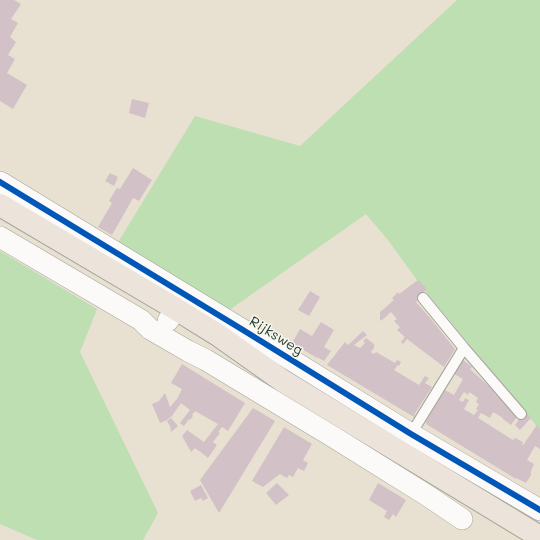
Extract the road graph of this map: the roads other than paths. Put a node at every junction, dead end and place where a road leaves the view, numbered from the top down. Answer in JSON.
{"nodes":[{"id":1,"x":0,"y":182,"type":"edge"},
{"id":2,"x":0,"y":204,"type":"edge"},
{"id":3,"x":0,"y":221,"type":"edge"},
{"id":4,"x":0,"y":237,"type":"edge"},
{"id":5,"x":423,"y":298,"type":"dead end"},
{"id":6,"x":176,"y":308,"type":"junction"},
{"id":7,"x":464,"y":348,"type":"junction"},
{"id":8,"x":283,"y":381,"type":"junction"},
{"id":9,"x":272,"y":400,"type":"junction"},
{"id":10,"x":521,"y":414,"type":"dead end"},
{"id":11,"x":411,"y":434,"type":"junction"},
{"id":12,"x":540,"y":510,"type":"edge"},
{"id":13,"x":462,"y":519,"type":"dead end"},
{"id":14,"x":540,"y":537,"type":"edge"}],
"edges":[{"from":1,"to":6,"type":"street","name":"Rijksweg"},
{"from":2,"to":6,"type":"main road","name":"Rijksweg"},
{"from":3,"to":6,"type":"main road","name":"Rijksweg"},
{"from":4,"to":9,"type":"street"},
{"from":5,"to":7,"type":"lane"},
{"from":6,"to":8,"type":"main road","name":"Rijksweg"},
{"from":6,"to":11,"type":"street","name":"Rijksweg"},
{"from":7,"to":10,"type":"lane"},
{"from":7,"to":11,"type":"lane"},
{"from":8,"to":9,"type":"street"},
{"from":8,"to":14,"type":"main road","name":"Rijksweg"},
{"from":9,"to":13,"type":"street"},
{"from":11,"to":12,"type":"street","name":"Rijksweg"}]}
